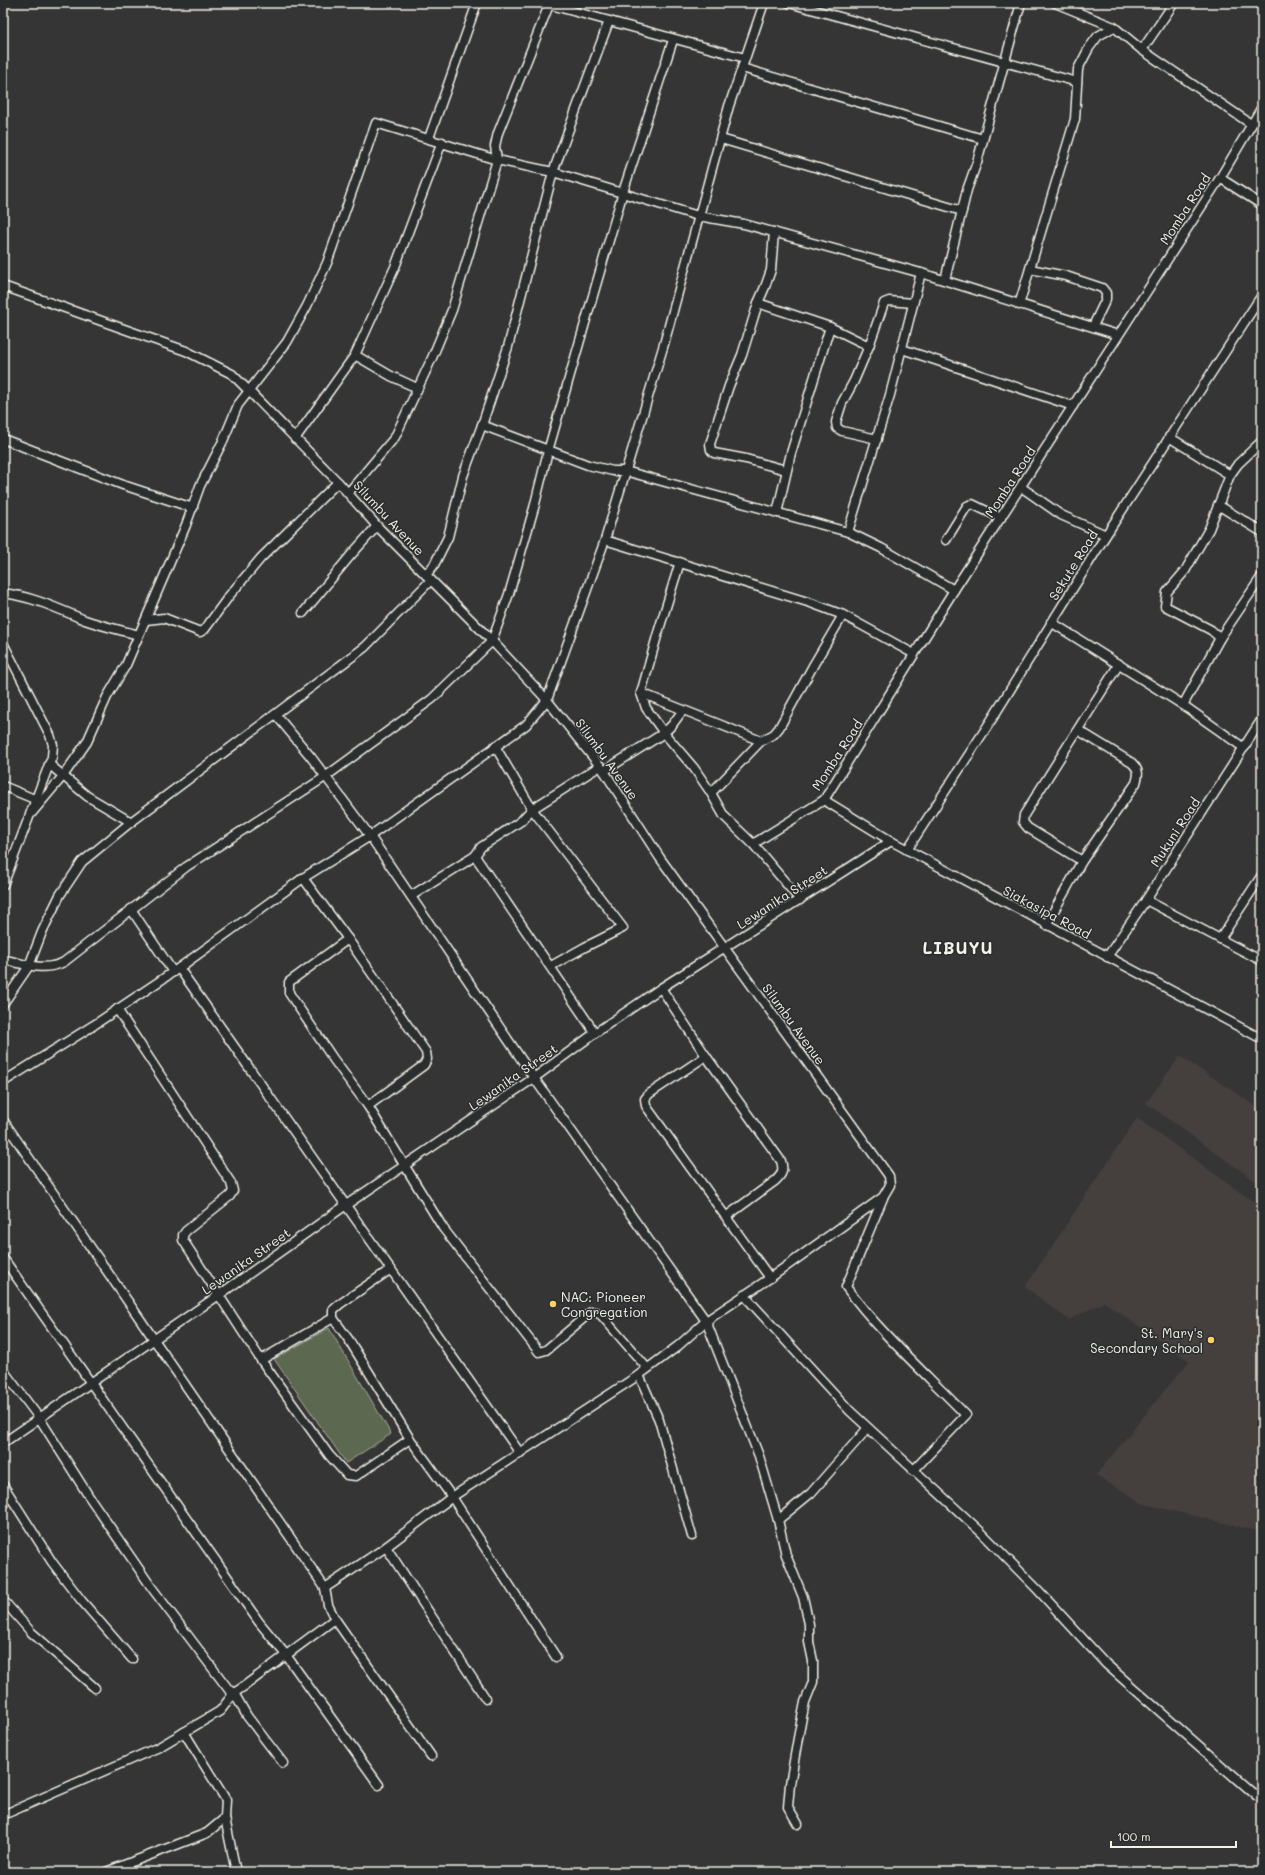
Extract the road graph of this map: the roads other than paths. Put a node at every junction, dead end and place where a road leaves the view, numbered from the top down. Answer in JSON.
{"nodes":[{"id":1,"x":477,"y":3,"type":"edge"},
{"id":2,"x":764,"y":3,"type":"edge"},
{"id":3,"x":789,"y":3,"type":"edge"},
{"id":4,"x":1021,"y":3,"type":"edge"},
{"id":5,"x":1055,"y":3,"type":"edge"},
{"id":6,"x":1174,"y":3,"type":"edge"},
{"id":7,"x":549,"y":4,"type":"edge"},
{"id":8,"x":609,"y":21,"type":"junction"},
{"id":9,"x":1114,"y":27,"type":"junction"},
{"id":10,"x":673,"y":40,"type":"junction"},
{"id":11,"x":1142,"y":50,"type":"junction"},
{"id":12,"x":745,"y":58,"type":"junction"},
{"id":13,"x":1004,"y":61,"type":"junction"},
{"id":14,"x":742,"y":68,"type":"junction"},
{"id":15,"x":1077,"y":82,"type":"junction"},
{"id":16,"x":1262,"y":107,"type":"edge"},
{"id":17,"x":1251,"y":124,"type":"junction"},
{"id":18,"x":429,"y":138,"type":"junction"},
{"id":19,"x":721,"y":139,"type":"junction"},
{"id":20,"x":983,"y":139,"type":"junction"},
{"id":21,"x":442,"y":142,"type":"junction"},
{"id":22,"x":497,"y":160,"type":"junction"},
{"id":23,"x":553,"y":172,"type":"junction"},
{"id":24,"x":1220,"y":178,"type":"junction"},
{"id":25,"x":623,"y":192,"type":"junction"},
{"id":26,"x":1262,"y":205,"type":"edge"},
{"id":27,"x":962,"y":211,"type":"junction"},
{"id":28,"x":698,"y":216,"type":"junction"},
{"id":29,"x":774,"y":232,"type":"junction"},
{"id":30,"x":1030,"y":269,"type":"junction"},
{"id":31,"x":921,"y":273,"type":"junction"},
{"id":32,"x":945,"y":280,"type":"junction"},
{"id":33,"x":3,"y":286,"type":"edge"},
{"id":34,"x":1262,"y":295,"type":"edge"},
{"id":35,"x":758,"y":303,"type":"junction"},
{"id":36,"x":913,"y":303,"type":"junction"},
{"id":37,"x":1019,"y":305,"type":"junction"},
{"id":38,"x":1093,"y":326,"type":"junction"},
{"id":39,"x":830,"y":327,"type":"junction"},
{"id":40,"x":1118,"y":335,"type":"junction"},
{"id":41,"x":869,"y":346,"type":"junction"},
{"id":42,"x":902,"y":349,"type":"junction"},
{"id":43,"x":356,"y":355,"type":"junction"},
{"id":44,"x":417,"y":388,"type":"junction"},
{"id":45,"x":249,"y":391,"type":"junction"},
{"id":46,"x":1073,"y":406,"type":"junction"},
{"id":47,"x":482,"y":425,"type":"junction"},
{"id":48,"x":1169,"y":437,"type":"junction"},
{"id":49,"x":3,"y":439,"type":"edge"},
{"id":50,"x":295,"y":439,"type":"junction"},
{"id":51,"x":877,"y":439,"type":"junction"},
{"id":52,"x":1262,"y":441,"type":"edge"},
{"id":53,"x":548,"y":451,"type":"junction"},
{"id":54,"x":786,"y":470,"type":"junction"},
{"id":55,"x":625,"y":471,"type":"junction"},
{"id":56,"x":1230,"y":475,"type":"junction"},
{"id":57,"x":338,"y":482,"type":"junction"},
{"id":58,"x":1021,"y":487,"type":"junction"},
{"id":59,"x":348,"y":493,"type":"junction"},
{"id":60,"x":1218,"y":505,"type":"junction"},
{"id":61,"x":193,"y":508,"type":"junction"},
{"id":62,"x":777,"y":513,"type":"junction"},
{"id":63,"x":1001,"y":518,"type":"junction"},
{"id":64,"x":377,"y":526,"type":"junction"},
{"id":65,"x":848,"y":532,"type":"junction"},
{"id":66,"x":1262,"y":532,"type":"edge"},
{"id":67,"x":1106,"y":535,"type":"junction"},
{"id":68,"x":605,"y":540,"type":"junction"},
{"id":69,"x":946,"y":540,"type":"dead end"},
{"id":70,"x":680,"y":562,"type":"junction"},
{"id":71,"x":1262,"y":576,"type":"edge"},
{"id":72,"x":428,"y":578,"type":"junction"},
{"id":73,"x":954,"y":590,"type":"junction"},
{"id":74,"x":3,"y":592,"type":"edge"},
{"id":75,"x":303,"y":613,"type":"dead end"},
{"id":76,"x":843,"y":615,"type":"junction"},
{"id":77,"x":146,"y":620,"type":"junction"},
{"id":78,"x":1051,"y":622,"type":"junction"},
{"id":79,"x":138,"y":635,"type":"junction"},
{"id":80,"x":1220,"y":638,"type":"junction"},
{"id":81,"x":492,"y":641,"type":"junction"},
{"id":82,"x":3,"y":645,"type":"edge"},
{"id":83,"x":914,"y":654,"type":"junction"},
{"id":84,"x":1119,"y":664,"type":"junction"},
{"id":85,"x":641,"y":693,"type":"junction"},
{"id":86,"x":547,"y":700,"type":"junction"},
{"id":87,"x":1183,"y":705,"type":"junction"},
{"id":88,"x":683,"y":710,"type":"junction"},
{"id":89,"x":276,"y":715,"type":"junction"},
{"id":90,"x":1262,"y":719,"type":"edge"},
{"id":91,"x":1078,"y":730,"type":"junction"},
{"id":92,"x":664,"y":733,"type":"junction"},
{"id":93,"x":761,"y":741,"type":"junction"},
{"id":94,"x":495,"y":746,"type":"junction"},
{"id":95,"x":1244,"y":748,"type":"junction"},
{"id":96,"x":49,"y":764,"type":"junction"},
{"id":97,"x":602,"y":769,"type":"junction"},
{"id":98,"x":63,"y":776,"type":"junction"},
{"id":99,"x":325,"y":777,"type":"junction"},
{"id":100,"x":3,"y":786,"type":"edge"},
{"id":101,"x":711,"y":793,"type":"junction"},
{"id":102,"x":824,"y":800,"type":"junction"},
{"id":103,"x":39,"y":801,"type":"junction"},
{"id":104,"x":532,"y":809,"type":"junction"},
{"id":105,"x":131,"y":822,"type":"junction"},
{"id":106,"x":370,"y":836,"type":"junction"},
{"id":107,"x":891,"y":842,"type":"junction"},
{"id":108,"x":753,"y":844,"type":"junction"},
{"id":109,"x":907,"y":850,"type":"junction"},
{"id":110,"x":476,"y":856,"type":"junction"},
{"id":111,"x":1082,"y":861,"type":"junction"},
{"id":112,"x":1262,"y":875,"type":"edge"},
{"id":113,"x":303,"y":878,"type":"junction"},
{"id":114,"x":3,"y":885,"type":"edge"},
{"id":115,"x":411,"y":896,"type":"junction"},
{"id":116,"x":800,"y":900,"type":"junction"},
{"id":117,"x":1146,"y":900,"type":"junction"},
{"id":118,"x":131,"y":909,"type":"junction"},
{"id":119,"x":1046,"y":925,"type":"junction"},
{"id":120,"x":348,"y":939,"type":"junction"},
{"id":121,"x":1220,"y":939,"type":"junction"},
{"id":122,"x":725,"y":948,"type":"junction"},
{"id":123,"x":1107,"y":957,"type":"junction"},
{"id":124,"x":3,"y":959,"type":"edge"},
{"id":125,"x":1262,"y":961,"type":"edge"},
{"id":126,"x":29,"y":966,"type":"junction"},
{"id":127,"x":551,"y":966,"type":"junction"},
{"id":128,"x":176,"y":970,"type":"junction"},
{"id":129,"x":661,"y":988,"type":"junction"},
{"id":130,"x":3,"y":1004,"type":"edge"},
{"id":131,"x":117,"y":1009,"type":"junction"},
{"id":132,"x":595,"y":1033,"type":"junction"},
{"id":133,"x":1262,"y":1039,"type":"edge"},
{"id":134,"x":706,"y":1056,"type":"junction"},
{"id":135,"x":534,"y":1078,"type":"junction"},
{"id":136,"x":3,"y":1082,"type":"edge"},
{"id":137,"x":368,"y":1106,"type":"junction"},
{"id":138,"x":3,"y":1120,"type":"edge"},
{"id":139,"x":405,"y":1165,"type":"junction"},
{"id":140,"x":883,"y":1197,"type":"junction"},
{"id":141,"x":346,"y":1205,"type":"junction"},
{"id":142,"x":727,"y":1216,"type":"junction"},
{"id":143,"x":3,"y":1258,"type":"edge"},
{"id":144,"x":391,"y":1269,"type":"junction"},
{"id":145,"x":770,"y":1278,"type":"junction"},
{"id":146,"x":218,"y":1295,"type":"junction"},
{"id":147,"x":744,"y":1296,"type":"junction"},
{"id":148,"x":333,"y":1318,"type":"junction"},
{"id":149,"x":706,"y":1321,"type":"junction"},
{"id":150,"x":152,"y":1340,"type":"junction"},
{"id":151,"x":261,"y":1360,"type":"junction"},
{"id":152,"x":647,"y":1368,"type":"junction"},
{"id":153,"x":3,"y":1370,"type":"edge"},
{"id":154,"x":638,"y":1375,"type":"junction"},
{"id":155,"x":92,"y":1382,"type":"junction"},
{"id":156,"x":40,"y":1419,"type":"junction"},
{"id":157,"x":868,"y":1429,"type":"junction"},
{"id":158,"x":410,"y":1439,"type":"junction"},
{"id":159,"x":3,"y":1443,"type":"edge"},
{"id":160,"x":520,"y":1453,"type":"junction"},
{"id":161,"x":913,"y":1471,"type":"junction"},
{"id":162,"x":3,"y":1485,"type":"edge"},
{"id":163,"x":452,"y":1497,"type":"junction"},
{"id":164,"x":778,"y":1520,"type":"junction"},
{"id":165,"x":692,"y":1536,"type":"dead end"},
{"id":166,"x":386,"y":1547,"type":"junction"},
{"id":167,"x":325,"y":1588,"type":"junction"},
{"id":168,"x":3,"y":1600,"type":"edge"},
{"id":169,"x":335,"y":1619,"type":"junction"},
{"id":170,"x":286,"y":1655,"type":"junction"},
{"id":171,"x":556,"y":1657,"type":"dead end"},
{"id":172,"x":132,"y":1659,"type":"dead end"},
{"id":173,"x":95,"y":1688,"type":"dead end"},
{"id":174,"x":234,"y":1693,"type":"junction"},
{"id":175,"x":486,"y":1699,"type":"dead end"},
{"id":176,"x":184,"y":1732,"type":"junction"},
{"id":177,"x":430,"y":1756,"type":"dead end"},
{"id":178,"x":283,"y":1763,"type":"dead end"},
{"id":179,"x":380,"y":1785,"type":"dead end"},
{"id":180,"x":1258,"y":1797,"type":"dead end"},
{"id":181,"x":3,"y":1815,"type":"edge"},
{"id":182,"x":225,"y":1818,"type":"junction"},
{"id":183,"x":798,"y":1824,"type":"dead end"},
{"id":184,"x":106,"y":1872,"type":"edge"},
{"id":185,"x":236,"y":1872,"type":"edge"}],
"edges":[{"from":1,"to":18,"type":"street"},
{"from":2,"to":12,"type":"street"},
{"from":3,"to":13,"type":"street"},
{"from":4,"to":13,"type":"street"},
{"from":5,"to":9,"type":"street"},
{"from":6,"to":11,"type":"street"},
{"from":7,"to":8,"type":"street"},
{"from":7,"to":22,"type":"street"},
{"from":8,"to":10,"type":"street"},
{"from":8,"to":23,"type":"street"},
{"from":9,"to":11,"type":"street"},
{"from":9,"to":15,"type":"street"},
{"from":10,"to":12,"type":"street"},
{"from":10,"to":25,"type":"street"},
{"from":11,"to":17,"type":"street"},
{"from":12,"to":14,"type":"street"},
{"from":13,"to":15,"type":"street"},
{"from":13,"to":20,"type":"street"},
{"from":14,"to":19,"type":"street"},
{"from":14,"to":20,"type":"street"},
{"from":15,"to":30,"type":"street"},
{"from":16,"to":17,"type":"street","name":"Momba Road"},
{"from":17,"to":24,"type":"street","name":"Momba Road"},
{"from":18,"to":21,"type":"street"},
{"from":18,"to":45,"type":"street"},
{"from":19,"to":27,"type":"street"},
{"from":19,"to":28,"type":"street"},
{"from":20,"to":27,"type":"street"},
{"from":21,"to":22,"type":"street"},
{"from":21,"to":43,"type":"street"},
{"from":22,"to":23,"type":"street"},
{"from":22,"to":44,"type":"street"},
{"from":23,"to":25,"type":"street"},
{"from":23,"to":47,"type":"street"},
{"from":24,"to":26,"type":"street"},
{"from":24,"to":40,"type":"street","name":"Momba Road"},
{"from":25,"to":28,"type":"street"},
{"from":25,"to":53,"type":"street"},
{"from":27,"to":32,"type":"street"},
{"from":28,"to":29,"type":"street"},
{"from":28,"to":55,"type":"street"},
{"from":29,"to":31,"type":"street"},
{"from":29,"to":35,"type":"street"},
{"from":30,"to":37,"type":"street"},
{"from":30,"to":38,"type":"street"},
{"from":31,"to":32,"type":"street"},
{"from":31,"to":36,"type":"street"},
{"from":32,"to":37,"type":"street"},
{"from":33,"to":45,"type":"street","name":"Silumbu Avenue"},
{"from":34,"to":48,"type":"street","name":"Sekute Road"},
{"from":35,"to":39,"type":"street"},
{"from":35,"to":54,"type":"street"},
{"from":36,"to":41,"type":"street"},
{"from":36,"to":42,"type":"street"},
{"from":37,"to":38,"type":"street"},
{"from":38,"to":40,"type":"street"},
{"from":39,"to":41,"type":"street"},
{"from":39,"to":54,"type":"street"},
{"from":40,"to":46,"type":"street","name":"Momba Road"},
{"from":41,"to":51,"type":"street"},
{"from":42,"to":46,"type":"street"},
{"from":42,"to":51,"type":"street"},
{"from":43,"to":44,"type":"street"},
{"from":43,"to":50,"type":"street"},
{"from":44,"to":59,"type":"street"},
{"from":45,"to":50,"type":"street","name":"Silumbu Avenue"},
{"from":45,"to":61,"type":"street"},
{"from":46,"to":58,"type":"street","name":"Momba Road"},
{"from":47,"to":53,"type":"street"},
{"from":47,"to":72,"type":"street"},
{"from":48,"to":56,"type":"street"},
{"from":48,"to":67,"type":"street","name":"Sekute Road"},
{"from":49,"to":61,"type":"street"},
{"from":50,"to":57,"type":"street","name":"Silumbu Avenue"},
{"from":51,"to":65,"type":"street"},
{"from":52,"to":56,"type":"street"},
{"from":53,"to":55,"type":"street"},
{"from":53,"to":81,"type":"street"},
{"from":54,"to":62,"type":"street"},
{"from":55,"to":62,"type":"street"},
{"from":55,"to":68,"type":"street"},
{"from":56,"to":60,"type":"street"},
{"from":57,"to":59,"type":"street","name":"Silumbu Avenue"},
{"from":57,"to":77,"type":"street"},
{"from":58,"to":63,"type":"street","name":"Momba Road"},
{"from":58,"to":67,"type":"street"},
{"from":59,"to":64,"type":"street","name":"Silumbu Avenue"},
{"from":60,"to":66,"type":"street"},
{"from":60,"to":80,"type":"street"},
{"from":61,"to":77,"type":"street"},
{"from":62,"to":65,"type":"street"},
{"from":63,"to":69,"type":"street"},
{"from":63,"to":73,"type":"street","name":"Momba Road"},
{"from":64,"to":72,"type":"street","name":"Silumbu Avenue"},
{"from":64,"to":75,"type":"street"},
{"from":65,"to":73,"type":"street"},
{"from":67,"to":78,"type":"street","name":"Sekute Road"},
{"from":68,"to":70,"type":"street"},
{"from":68,"to":86,"type":"street"},
{"from":70,"to":76,"type":"street"},
{"from":70,"to":85,"type":"street"},
{"from":71,"to":80,"type":"street"},
{"from":72,"to":81,"type":"street","name":"Silumbu Avenue"},
{"from":72,"to":89,"type":"street"},
{"from":73,"to":83,"type":"street","name":"Momba Road"},
{"from":74,"to":79,"type":"street"},
{"from":76,"to":83,"type":"street"},
{"from":76,"to":93,"type":"street"},
{"from":77,"to":79,"type":"street"},
{"from":78,"to":84,"type":"street"},
{"from":78,"to":109,"type":"street","name":"Sekute Road"},
{"from":79,"to":98,"type":"street"},
{"from":80,"to":87,"type":"street"},
{"from":81,"to":86,"type":"street","name":"Silumbu Avenue"},
{"from":81,"to":99,"type":"street"},
{"from":82,"to":96,"type":"street"},
{"from":83,"to":102,"type":"street","name":"Momba Road"},
{"from":84,"to":87,"type":"street"},
{"from":84,"to":91,"type":"street"},
{"from":85,"to":88,"type":"street"},
{"from":85,"to":92,"type":"street"},
{"from":86,"to":94,"type":"street"},
{"from":86,"to":97,"type":"street","name":"Silumbu Avenue"},
{"from":87,"to":95,"type":"street"},
{"from":88,"to":92,"type":"street"},
{"from":88,"to":93,"type":"street"},
{"from":89,"to":99,"type":"street"},
{"from":89,"to":105,"type":"street"},
{"from":90,"to":95,"type":"street","name":"Mukuni Road"},
{"from":91,"to":111,"type":"street"},
{"from":91,"to":111,"type":"street"},
{"from":92,"to":97,"type":"street"},
{"from":92,"to":101,"type":"street"},
{"from":93,"to":101,"type":"street"},
{"from":94,"to":104,"type":"street"},
{"from":94,"to":106,"type":"street"},
{"from":95,"to":117,"type":"street","name":"Mukuni Road"},
{"from":96,"to":98,"type":"street"},
{"from":96,"to":103,"type":"street"},
{"from":97,"to":104,"type":"street"},
{"from":97,"to":122,"type":"street","name":"Silumbu Avenue"},
{"from":98,"to":103,"type":"street"},
{"from":98,"to":105,"type":"street"},
{"from":99,"to":106,"type":"street"},
{"from":99,"to":118,"type":"street"},
{"from":100,"to":103,"type":"street"},
{"from":101,"to":108,"type":"street"},
{"from":102,"to":107,"type":"street","name":"Siakasipa Road"},
{"from":102,"to":108,"type":"street","name":"Momba Road"},
{"from":103,"to":114,"type":"street"},
{"from":104,"to":110,"type":"street"},
{"from":104,"to":127,"type":"street"},
{"from":105,"to":126,"type":"street"},
{"from":106,"to":113,"type":"street"},
{"from":106,"to":115,"type":"street"},
{"from":107,"to":109,"type":"street","name":"Siakasipa Road"},
{"from":107,"to":116,"type":"street","name":"Lewanika Street"},
{"from":108,"to":116,"type":"street"},
{"from":109,"to":119,"type":"street","name":"Siakasipa Road"},
{"from":110,"to":115,"type":"street"},
{"from":110,"to":127,"type":"street"},
{"from":111,"to":119,"type":"street"},
{"from":112,"to":121,"type":"street"},
{"from":113,"to":120,"type":"street"},
{"from":113,"to":128,"type":"street"},
{"from":115,"to":135,"type":"street"},
{"from":116,"to":122,"type":"street","name":"Lewanika Street"},
{"from":117,"to":121,"type":"street"},
{"from":117,"to":123,"type":"street","name":"Mukuni Road"},
{"from":118,"to":126,"type":"street"},
{"from":118,"to":128,"type":"street"},
{"from":119,"to":123,"type":"street","name":"Siakasipa Road"},
{"from":120,"to":137,"type":"street"},
{"from":120,"to":137,"type":"street"},
{"from":121,"to":125,"type":"street"},
{"from":122,"to":129,"type":"street","name":"Lewanika Street"},
{"from":122,"to":140,"type":"street","name":"Silumbu Avenue"},
{"from":123,"to":133,"type":"street","name":"Siakasipa Road"},
{"from":124,"to":126,"type":"street"},
{"from":126,"to":130,"type":"street"},
{"from":127,"to":132,"type":"street"},
{"from":128,"to":131,"type":"street"},
{"from":128,"to":141,"type":"street"},
{"from":129,"to":132,"type":"street","name":"Lewanika Street"},
{"from":129,"to":134,"type":"street"},
{"from":131,"to":136,"type":"street"},
{"from":131,"to":146,"type":"street"},
{"from":132,"to":135,"type":"street","name":"Lewanika Street"},
{"from":134,"to":142,"type":"street"},
{"from":134,"to":142,"type":"street"},
{"from":135,"to":139,"type":"street","name":"Lewanika Street"},
{"from":135,"to":149,"type":"street"},
{"from":137,"to":139,"type":"street"},
{"from":138,"to":150,"type":"street"},
{"from":139,"to":141,"type":"street","name":"Lewanika Street"},
{"from":139,"to":152,"type":"street"},
{"from":140,"to":145,"type":"street"},
{"from":140,"to":161,"type":"street"},
{"from":141,"to":144,"type":"street"},
{"from":141,"to":146,"type":"street","name":"Lewanika Street"},
{"from":142,"to":145,"type":"street"},
{"from":143,"to":155,"type":"street"},
{"from":144,"to":148,"type":"street"},
{"from":144,"to":160,"type":"street"},
{"from":145,"to":147,"type":"street"},
{"from":146,"to":150,"type":"street","name":"Lewanika Street"},
{"from":146,"to":151,"type":"street"},
{"from":147,"to":149,"type":"street"},
{"from":147,"to":157,"type":"street"},
{"from":148,"to":151,"type":"street"},
{"from":148,"to":158,"type":"street"},
{"from":149,"to":152,"type":"street"},
{"from":149,"to":164,"type":"street"},
{"from":150,"to":155,"type":"street","name":"Lewanika Street"},
{"from":150,"to":167,"type":"street"},
{"from":151,"to":158,"type":"street"},
{"from":152,"to":154,"type":"street"},
{"from":153,"to":156,"type":"street"},
{"from":154,"to":160,"type":"street"},
{"from":154,"to":165,"type":"street"},
{"from":155,"to":156,"type":"street","name":"Lewanika Street"},
{"from":155,"to":170,"type":"street"},
{"from":156,"to":159,"type":"street","name":"Lewanika Street"},
{"from":156,"to":174,"type":"street"},
{"from":157,"to":161,"type":"street"},
{"from":157,"to":164,"type":"street"},
{"from":158,"to":163,"type":"street"},
{"from":160,"to":163,"type":"street"},
{"from":161,"to":180,"type":"street"},
{"from":162,"to":172,"type":"street"},
{"from":163,"to":166,"type":"street"},
{"from":163,"to":171,"type":"street"},
{"from":164,"to":183,"type":"street"},
{"from":166,"to":167,"type":"street"},
{"from":166,"to":175,"type":"street"},
{"from":167,"to":169,"type":"street"},
{"from":168,"to":173,"type":"street"},
{"from":169,"to":170,"type":"street"},
{"from":169,"to":177,"type":"street"},
{"from":170,"to":174,"type":"street"},
{"from":170,"to":179,"type":"street"},
{"from":174,"to":176,"type":"street"},
{"from":174,"to":178,"type":"street"},
{"from":176,"to":181,"type":"street"},
{"from":176,"to":182,"type":"street"},
{"from":182,"to":184,"type":"street"},
{"from":182,"to":185,"type":"street"}]}
